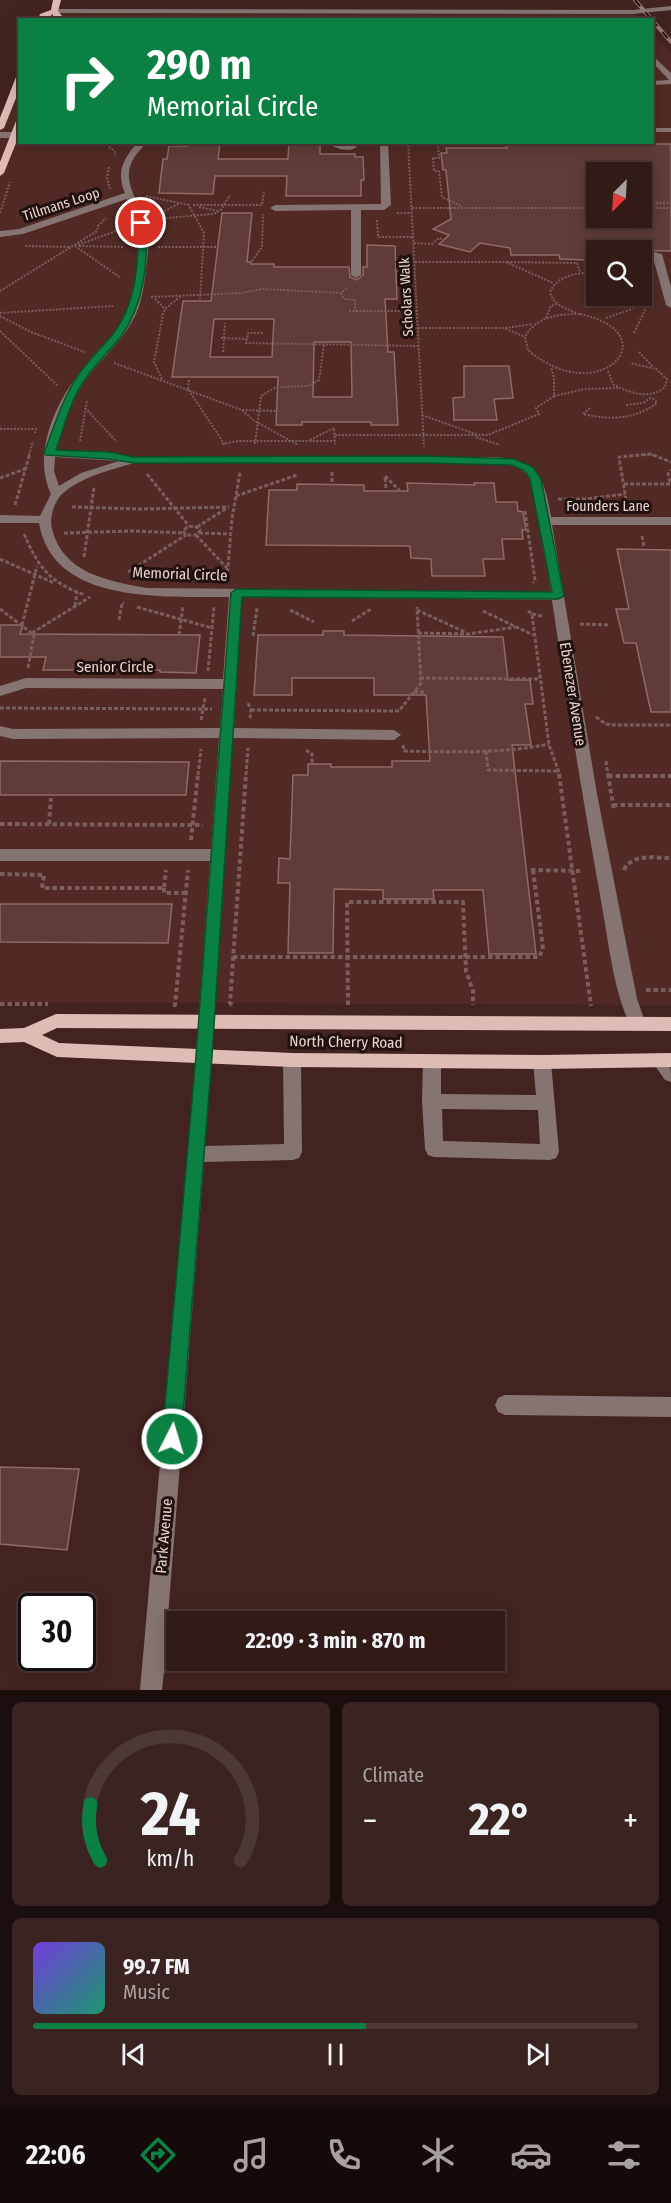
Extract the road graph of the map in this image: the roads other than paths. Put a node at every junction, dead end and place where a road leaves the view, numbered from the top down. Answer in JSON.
{"nodes":[{"id":1,"x":57,"y":0,"type":"edge"},
{"id":2,"x":482,"y":0,"type":"edge"},
{"id":3,"x":671,"y":8,"type":"edge"},
{"id":4,"x":279,"y":12,"type":"edge"},
{"id":5,"x":55,"y":15,"type":"edge"},
{"id":6,"x":484,"y":16,"type":"edge"},
{"id":7,"x":654,"y":59,"type":"edge"},
{"id":8,"x":671,"y":80,"type":"edge"},
{"id":9,"x":18,"y":82,"type":"edge"},
{"id":10,"x":654,"y":83,"type":"edge"},
{"id":11,"x":7,"y":111,"type":"junction"},
{"id":12,"x":18,"y":111,"type":"edge"},
{"id":13,"x":18,"y":126,"type":"edge"},
{"id":14,"x":0,"y":128,"type":"edge"},
{"id":15,"x":654,"y":130,"type":"edge"},
{"id":16,"x":671,"y":130,"type":"edge"},
{"id":17,"x":0,"y":135,"type":"edge"},
{"id":18,"x":14,"y":135,"type":"junction"},
{"id":19,"x":139,"y":144,"type":"edge"},
{"id":20,"x":334,"y":144,"type":"edge"},
{"id":21,"x":384,"y":144,"type":"edge"},
{"id":22,"x":353,"y":147,"type":"dead end"},
{"id":23,"x":0,"y":173,"type":"edge"},
{"id":24,"x":129,"y":195,"type":"junction"},
{"id":25,"x":275,"y":208,"type":"dead end"},
{"id":26,"x":356,"y":208,"type":"junction"},
{"id":27,"x":0,"y":234,"type":"edge"},
{"id":28,"x":657,"y":254,"type":"dead end"},
{"id":29,"x":357,"y":275,"type":"dead end"},
{"id":30,"x":671,"y":306,"type":"edge"},
{"id":31,"x":50,"y":451,"type":"junction"},
{"id":32,"x":134,"y":460,"type":"junction"},
{"id":33,"x":56,"y":493,"type":"junction"},
{"id":34,"x":0,"y":519,"type":"edge"},
{"id":35,"x":45,"y":520,"type":"junction"},
{"id":36,"x":545,"y":520,"type":"junction"},
{"id":37,"x":671,"y":521,"type":"edge"},
{"id":38,"x":235,"y":586,"type":"junction"},
{"id":39,"x":558,"y":596,"type":"junction"},
{"id":40,"x":231,"y":684,"type":"junction"},
{"id":41,"x":0,"y":691,"type":"edge"},
{"id":42,"x":6,"y":733,"type":"edge"},
{"id":43,"x":227,"y":733,"type":"junction"},
{"id":44,"x":399,"y":734,"type":"road end"},
{"id":45,"x":0,"y":855,"type":"edge"},
{"id":46,"x":218,"y":855,"type":"junction"},
{"id":47,"x":206,"y":1020,"type":"junction"},
{"id":48,"x":638,"y":1024,"type":"junction"},
{"id":49,"x":671,"y":1024,"type":"edge"},
{"id":50,"x":25,"y":1035,"type":"junction"},
{"id":51,"x":0,"y":1036,"type":"edge"},
{"id":52,"x":204,"y":1056,"type":"junction"},
{"id":53,"x":292,"y":1060,"type":"junction"},
{"id":54,"x":666,"y":1060,"type":"edge"},
{"id":55,"x":432,"y":1061,"type":"junction"},
{"id":56,"x":542,"y":1062,"type":"junction"},
{"id":57,"x":671,"y":1075,"type":"edge"},
{"id":58,"x":431,"y":1101,"type":"junction"},
{"id":59,"x":546,"y":1103,"type":"junction"},
{"id":60,"x":195,"y":1154,"type":"junction"},
{"id":61,"x":505,"y":1406,"type":"dead end"},
{"id":62,"x":671,"y":1407,"type":"edge"},
{"id":63,"x":154,"y":1652,"type":"junction"},
{"id":64,"x":166,"y":1652,"type":"edge"},
{"id":65,"x":151,"y":1690,"type":"edge"}],
"edges":[{"from":1,"to":5,"type":"main road"},
{"from":2,"to":6,"type":"street"},
{"from":3,"to":6,"type":"street"},
{"from":4,"to":5,"type":"street"},
{"from":4,"to":6,"type":"street"},
{"from":7,"to":8,"type":"street"},
{"from":8,"to":10,"type":"street"},
{"from":9,"to":11,"type":"main road"},
{"from":11,"to":12,"type":"main road"},
{"from":11,"to":14,"type":"main road"},
{"from":13,"to":18,"type":"main road"},
{"from":15,"to":16,"type":"street"},
{"from":17,"to":18,"type":"street"},
{"from":18,"to":23,"type":"main road"},
{"from":19,"to":24,"type":"street"},
{"from":20,"to":22,"type":"street"},
{"from":21,"to":26,"type":"street"},
{"from":24,"to":27,"type":"street","name":"Tillmans Loop"},
{"from":24,"to":31,"type":"street"},
{"from":25,"to":26,"type":"street"},
{"from":26,"to":29,"type":"street"},
{"from":28,"to":30,"type":"street"},
{"from":31,"to":32,"type":"street"},
{"from":31,"to":33,"type":"street"},
{"from":32,"to":33,"type":"street"},
{"from":32,"to":36,"type":"street","name":"Ebenezer Avenue"},
{"from":33,"to":35,"type":"street"},
{"from":34,"to":35,"type":"street"},
{"from":35,"to":38,"type":"street","name":"Memorial Circle"},
{"from":36,"to":37,"type":"street","name":"Founders Lane"},
{"from":36,"to":39,"type":"street","name":"Ebenezer Avenue"},
{"from":38,"to":39,"type":"street","name":"Memorial Circle"},
{"from":38,"to":40,"type":"street","name":"Park Avenue"},
{"from":39,"to":48,"type":"street","name":"Ebenezer Avenue"},
{"from":40,"to":41,"type":"street","name":"Senior Circle"},
{"from":40,"to":43,"type":"street","name":"Park Avenue"},
{"from":42,"to":43,"type":"street"},
{"from":43,"to":44,"type":"street"},
{"from":43,"to":46,"type":"street","name":"Park Avenue"},
{"from":45,"to":46,"type":"street"},
{"from":46,"to":47,"type":"street","name":"Park Avenue"},
{"from":47,"to":48,"type":"main road","name":"North Cherry Road"},
{"from":47,"to":50,"type":"main road","name":"North Cherry Road"},
{"from":47,"to":52,"type":"street","name":"Park Avenue"},
{"from":48,"to":49,"type":"main road","name":"North Cherry Road"},
{"from":50,"to":51,"type":"main road","name":"North Cherry Road"},
{"from":50,"to":52,"type":"main road","name":"North Cherry Road"},
{"from":52,"to":53,"type":"main road","name":"North Cherry Road"},
{"from":52,"to":60,"type":"street","name":"Park Avenue"},
{"from":53,"to":55,"type":"main road","name":"North Cherry Road"},
{"from":53,"to":60,"type":"street"},
{"from":54,"to":56,"type":"main road","name":"North Cherry Road"},
{"from":54,"to":57,"type":"street"},
{"from":55,"to":56,"type":"main road","name":"North Cherry Road"},
{"from":55,"to":58,"type":"street"},
{"from":56,"to":59,"type":"street"},
{"from":58,"to":59,"type":"street"},
{"from":58,"to":59,"type":"street"},
{"from":60,"to":63,"type":"street","name":"Park Avenue"},
{"from":61,"to":62,"type":"street"},
{"from":63,"to":64,"type":"street"},
{"from":63,"to":65,"type":"street","name":"Park Avenue"}]}
